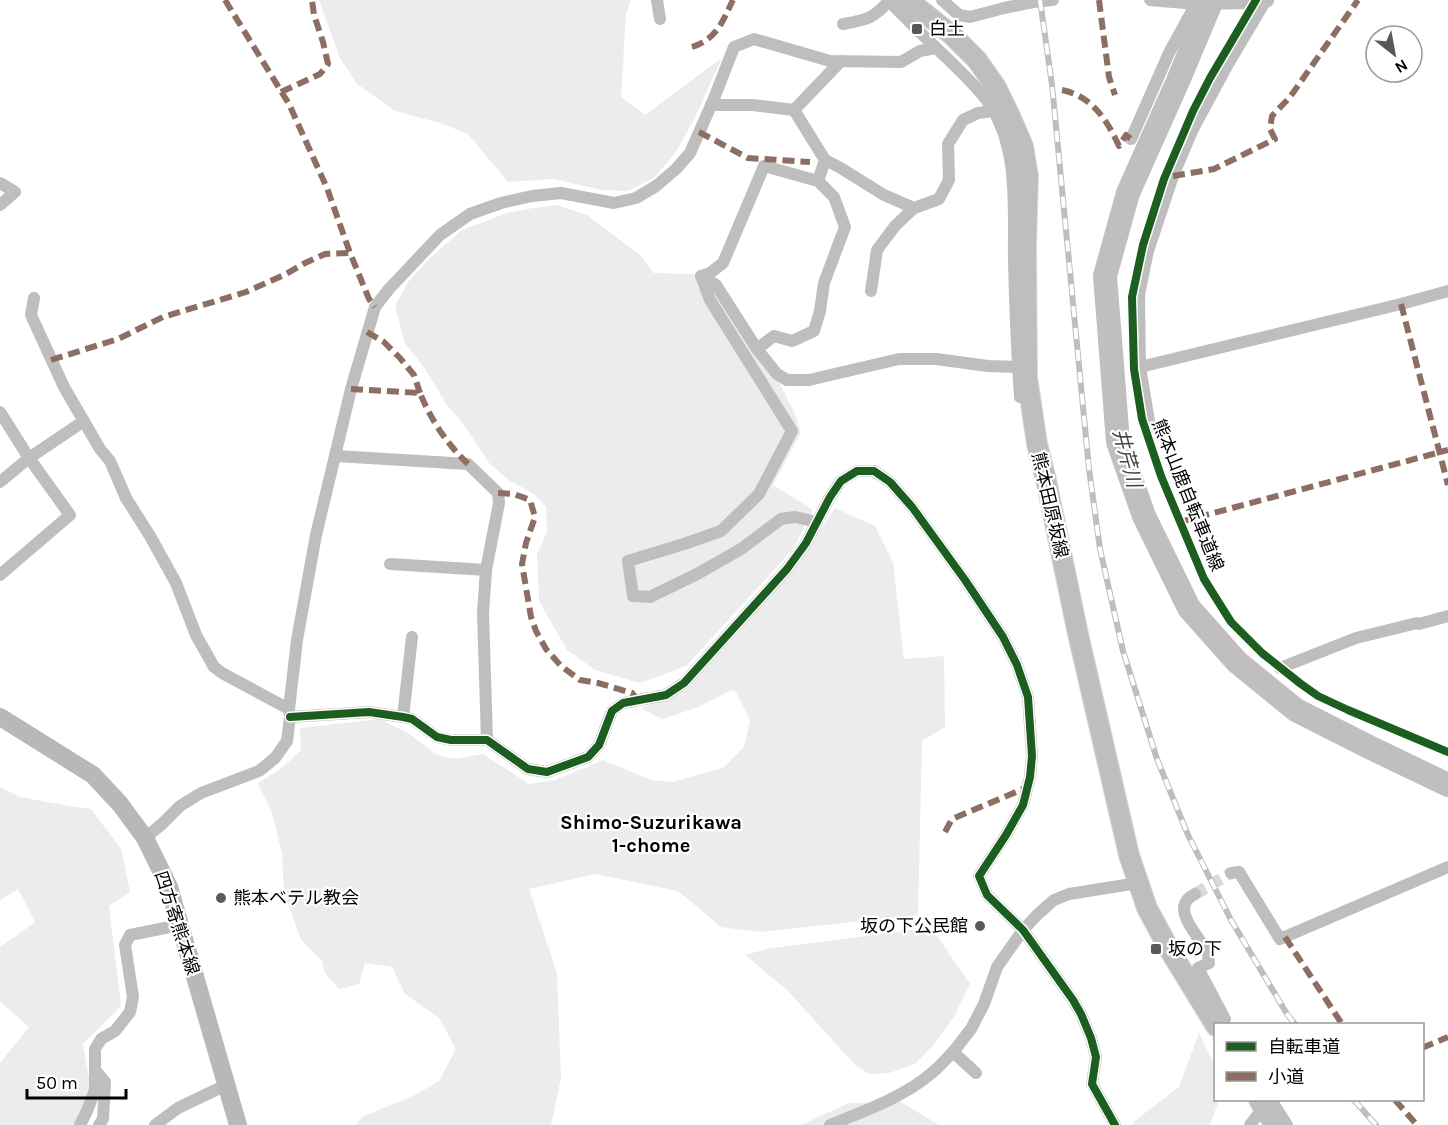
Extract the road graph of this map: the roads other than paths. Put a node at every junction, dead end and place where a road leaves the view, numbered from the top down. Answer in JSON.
{"nodes":[{"id":1,"x":657,"y":0,"type":"edge"},
{"id":2,"x":942,"y":0,"type":"edge"},
{"id":3,"x":1053,"y":0,"type":"edge"},
{"id":4,"x":1150,"y":0,"type":"edge"},
{"id":5,"x":900,"y":1,"type":"edge"},
{"id":6,"x":1264,"y":1,"type":"edge"},
{"id":7,"x":1197,"y":2,"type":"edge"},
{"id":8,"x":1000,"y":4,"type":"edge"},
{"id":9,"x":660,"y":19,"type":"dead end"},
{"id":10,"x":843,"y":24,"type":"dead end"},
{"id":11,"x":936,"y":48,"type":"junction"},
{"id":12,"x":841,"y":61,"type":"junction"},
{"id":13,"x":711,"y":105,"type":"junction"},
{"id":14,"x":794,"y":110,"type":"junction"},
{"id":15,"x":993,"y":111,"type":"junction"},
{"id":16,"x":1131,"y":139,"type":"dead end"},
{"id":17,"x":825,"y":160,"type":"junction"},
{"id":18,"x":818,"y":182,"type":"junction"},
{"id":19,"x":0,"y":183,"type":"edge"},
{"id":20,"x":0,"y":205,"type":"edge"},
{"id":21,"x":914,"y":208,"type":"junction"},
{"id":22,"x":701,"y":276,"type":"junction"},
{"id":23,"x":871,"y":291,"type":"dead end"},
{"id":24,"x":1448,"y":291,"type":"edge"},
{"id":25,"x":34,"y":298,"type":"dead end"},
{"id":26,"x":757,"y":349,"type":"junction"},
{"id":27,"x":1018,"y":367,"type":"junction"},
{"id":28,"x":1140,"y":367,"type":"junction"},
{"id":29,"x":1020,"y":397,"type":"dead end"},
{"id":30,"x":0,"y":412,"type":"edge"},
{"id":31,"x":84,"y":422,"type":"junction"},
{"id":32,"x":1150,"y":427,"type":"dead end"},
{"id":33,"x":336,"y":456,"type":"junction"},
{"id":34,"x":28,"y":458,"type":"junction"},
{"id":35,"x":0,"y":482,"type":"edge"},
{"id":36,"x":817,"y":522,"type":"junction"},
{"id":37,"x":390,"y":564,"type":"dead end"},
{"id":38,"x":486,"y":570,"type":"junction"},
{"id":39,"x":0,"y":575,"type":"edge"},
{"id":40,"x":1448,"y":616,"type":"edge"},
{"id":41,"x":412,"y":637,"type":"dead end"},
{"id":42,"x":1280,"y":668,"type":"dead end"},
{"id":43,"x":290,"y":713,"type":"junction"},
{"id":44,"x":0,"y":717,"type":"edge"},
{"id":45,"x":403,"y":717,"type":"junction"},
{"id":46,"x":487,"y":741,"type":"junction"},
{"id":47,"x":145,"y":838,"type":"junction"},
{"id":48,"x":1448,"y":867,"type":"edge"},
{"id":49,"x":1232,"y":873,"type":"dead end"},
{"id":50,"x":1138,"y":882,"type":"junction"},
{"id":51,"x":1195,"y":894,"type":"tunnel mouth"},
{"id":52,"x":180,"y":926,"type":"junction"},
{"id":53,"x":1023,"y":930,"type":"junction"},
{"id":54,"x":1221,"y":1023,"type":"edge"},
{"id":55,"x":1222,"y":1023,"type":"edge"},
{"id":56,"x":952,"y":1052,"type":"junction"},
{"id":57,"x":96,"y":1071,"type":"junction"},
{"id":58,"x":976,"y":1073,"type":"dead end"},
{"id":59,"x":226,"y":1085,"type":"junction"},
{"id":60,"x":1264,"y":1102,"type":"edge"},
{"id":61,"x":80,"y":1125,"type":"edge"},
{"id":62,"x":99,"y":1125,"type":"edge"},
{"id":63,"x":155,"y":1125,"type":"edge"},
{"id":64,"x":238,"y":1125,"type":"edge"},
{"id":65,"x":830,"y":1125,"type":"edge"},
{"id":66,"x":1114,"y":1125,"type":"edge"},
{"id":67,"x":1250,"y":1125,"type":"edge"},
{"id":68,"x":1275,"y":1125,"type":"edge"},
{"id":69,"x":1287,"y":1125,"type":"edge"}],
"edges":[{"from":1,"to":9,"type":"street"},
{"from":2,"to":8,"type":"street"},
{"from":3,"to":8,"type":"street"},
{"from":4,"to":7,"type":"street"},
{"from":5,"to":10,"type":"street"},
{"from":5,"to":11,"type":"street"},
{"from":5,"to":50,"type":"main road","name":"熊本田原坂線"},
{"from":6,"to":7,"type":"street"},
{"from":6,"to":28,"type":"street"},
{"from":7,"to":16,"type":"street"},
{"from":11,"to":12,"type":"street"},
{"from":11,"to":15,"type":"street"},
{"from":12,"to":13,"type":"street"},
{"from":12,"to":14,"type":"street"},
{"from":13,"to":14,"type":"street"},
{"from":13,"to":33,"type":"street"},
{"from":14,"to":17,"type":"street"},
{"from":15,"to":21,"type":"street"},
{"from":15,"to":27,"type":"street"},
{"from":17,"to":18,"type":"street"},
{"from":17,"to":21,"type":"street"},
{"from":18,"to":22,"type":"street"},
{"from":18,"to":26,"type":"street"},
{"from":19,"to":20,"type":"street"},
{"from":21,"to":23,"type":"street"},
{"from":22,"to":26,"type":"street"},
{"from":22,"to":36,"type":"street"},
{"from":24,"to":28,"type":"street"},
{"from":25,"to":31,"type":"street"},
{"from":26,"to":27,"type":"street"},
{"from":27,"to":29,"type":"street"},
{"from":28,"to":32,"type":"street"},
{"from":30,"to":34,"type":"street"},
{"from":31,"to":34,"type":"street"},
{"from":31,"to":43,"type":"street"},
{"from":33,"to":38,"type":"street"},
{"from":33,"to":43,"type":"street"},
{"from":34,"to":35,"type":"street"},
{"from":34,"to":39,"type":"street"},
{"from":36,"to":46,"type":"street"},
{"from":36,"to":53,"type":"street"},
{"from":37,"to":38,"type":"street"},
{"from":38,"to":46,"type":"street"},
{"from":40,"to":42,"type":"street"},
{"from":41,"to":45,"type":"street"},
{"from":43,"to":45,"type":"street"},
{"from":43,"to":47,"type":"street"},
{"from":44,"to":47,"type":"main road","name":"四方寄熊本線"},
{"from":45,"to":46,"type":"street"},
{"from":47,"to":52,"type":"main road","name":"四方寄熊本線"},
{"from":48,"to":49,"type":"street"},
{"from":50,"to":53,"type":"street"},
{"from":50,"to":54,"type":"main road","name":"熊本田原坂線"},
{"from":51,"to":55,"type":"street"},
{"from":52,"to":57,"type":"street"},
{"from":52,"to":59,"type":"main road","name":"四方寄熊本線"},
{"from":53,"to":56,"type":"street"},
{"from":53,"to":66,"type":"street"},
{"from":56,"to":58,"type":"street"},
{"from":56,"to":65,"type":"street"},
{"from":57,"to":61,"type":"street"},
{"from":57,"to":62,"type":"street"},
{"from":59,"to":63,"type":"street"},
{"from":59,"to":64,"type":"main road","name":"四方寄熊本線"},
{"from":60,"to":67,"type":"street"},
{"from":60,"to":68,"type":"main road"},
{"from":60,"to":69,"type":"street"}]}
